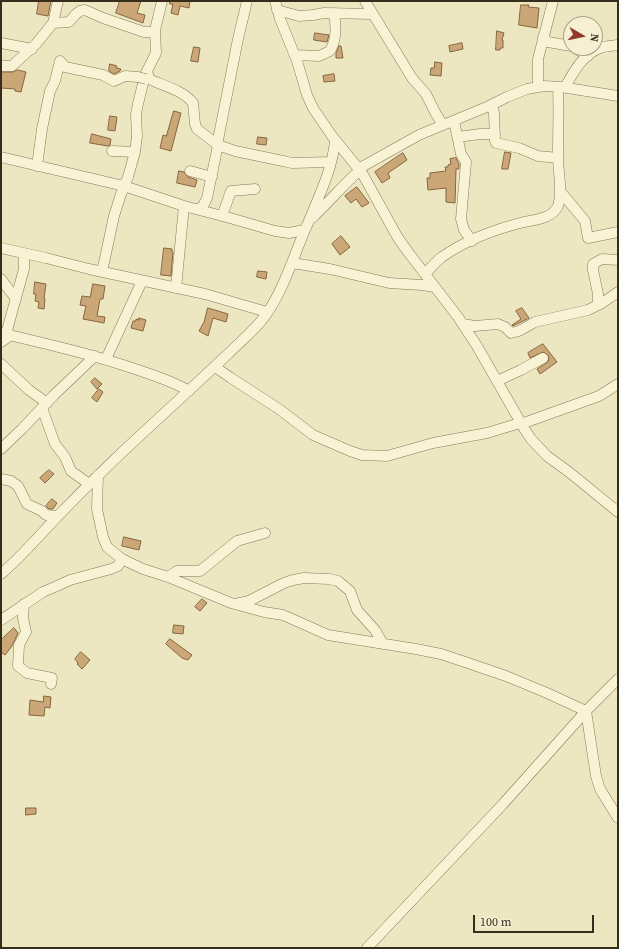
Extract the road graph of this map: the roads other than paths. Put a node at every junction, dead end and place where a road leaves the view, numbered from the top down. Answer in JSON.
{"nodes":[{"id":1,"x":58,"y":1,"type":"edge"},
{"id":2,"x":162,"y":1,"type":"edge"},
{"id":3,"x":247,"y":1,"type":"edge"},
{"id":4,"x":365,"y":1,"type":"edge"},
{"id":5,"x":553,"y":1,"type":"edge"},
{"id":6,"x":276,"y":6,"type":"edge"},
{"id":7,"x":334,"y":13,"type":"junction"},
{"id":8,"x":372,"y":14,"type":"junction"},
{"id":9,"x":53,"y":23,"type":"junction"},
{"id":10,"x":152,"y":34,"type":"junction"},
{"id":11,"x":543,"y":37,"type":"junction"},
{"id":12,"x":1,"y":43,"type":"edge"},
{"id":13,"x":563,"y":45,"type":"edge"},
{"id":14,"x":618,"y":45,"type":"edge"},
{"id":15,"x":603,"y":48,"type":"edge"},
{"id":16,"x":32,"y":49,"type":"junction"},
{"id":17,"x":295,"y":55,"type":"junction"},
{"id":18,"x":588,"y":56,"type":"edge"},
{"id":19,"x":1,"y":66,"type":"edge"},
{"id":20,"x":144,"y":76,"type":"junction"},
{"id":21,"x":538,"y":87,"type":"junction"},
{"id":22,"x":562,"y":87,"type":"junction"},
{"id":23,"x":618,"y":96,"type":"edge"},
{"id":24,"x":492,"y":105,"type":"junction"},
{"id":25,"x":454,"y":121,"type":"junction"},
{"id":26,"x":443,"y":125,"type":"junction"},
{"id":27,"x":495,"y":134,"type":"junction"},
{"id":28,"x":458,"y":137,"type":"junction"},
{"id":29,"x":335,"y":140,"type":"junction"},
{"id":30,"x":218,"y":145,"type":"junction"},
{"id":31,"x":112,"y":151,"type":"dead end"},
{"id":32,"x":135,"y":152,"type":"junction"},
{"id":33,"x":1,"y":158,"type":"edge"},
{"id":34,"x":558,"y":158,"type":"junction"},
{"id":35,"x":331,"y":162,"type":"junction"},
{"id":36,"x":36,"y":166,"type":"junction"},
{"id":37,"x":359,"y":169,"type":"junction"},
{"id":38,"x":190,"y":171,"type":"dead end"},
{"id":39,"x":212,"y":177,"type":"junction"},
{"id":40,"x":124,"y":186,"type":"junction"},
{"id":41,"x":255,"y":189,"type":"dead end"},
{"id":42,"x":560,"y":191,"type":"junction"},
{"id":43,"x":184,"y":206,"type":"junction"},
{"id":44,"x":198,"y":209,"type":"junction"},
{"id":45,"x":222,"y":216,"type":"junction"},
{"id":46,"x":306,"y":226,"type":"junction"},
{"id":47,"x":284,"y":232,"type":"junction"},
{"id":48,"x":618,"y":232,"type":"edge"},
{"id":49,"x":472,"y":241,"type":"junction"},
{"id":50,"x":1,"y":248,"type":"edge"},
{"id":51,"x":297,"y":248,"type":"junction"},
{"id":52,"x":24,"y":254,"type":"junction"},
{"id":53,"x":618,"y":260,"type":"edge"},
{"id":54,"x":292,"y":263,"type":"junction"},
{"id":55,"x":102,"y":272,"type":"junction"},
{"id":56,"x":425,"y":274,"type":"junction"},
{"id":57,"x":1,"y":279,"type":"edge"},
{"id":58,"x":142,"y":281,"type":"junction"},
{"id":59,"x":435,"y":287,"type":"junction"},
{"id":60,"x":176,"y":288,"type":"junction"},
{"id":61,"x":618,"y":292,"type":"edge"},
{"id":62,"x":16,"y":299,"type":"junction"},
{"id":63,"x":598,"y":305,"type":"junction"},
{"id":64,"x":267,"y":312,"type":"junction"},
{"id":65,"x":463,"y":324,"type":"junction"},
{"id":66,"x":5,"y":336,"type":"edge"},
{"id":67,"x":95,"y":356,"type":"junction"},
{"id":68,"x":543,"y":358,"type":"dead end"},
{"id":69,"x":106,"y":359,"type":"junction"},
{"id":70,"x":1,"y":364,"type":"edge"},
{"id":71,"x":215,"y":367,"type":"junction"},
{"id":72,"x":497,"y":381,"type":"junction"},
{"id":73,"x":618,"y":384,"type":"edge"},
{"id":74,"x":189,"y":391,"type":"junction"},
{"id":75,"x":44,"y":406,"type":"junction"},
{"id":76,"x":521,"y":423,"type":"junction"},
{"id":77,"x":1,"y":449,"type":"edge"},
{"id":78,"x":98,"y":475,"type":"junction"},
{"id":79,"x":1,"y":479,"type":"edge"},
{"id":80,"x":89,"y":484,"type":"junction"},
{"id":81,"x":618,"y":512,"type":"edge"},
{"id":82,"x":58,"y":516,"type":"junction"},
{"id":83,"x":265,"y":533,"type":"dead end"},
{"id":84,"x":122,"y":559,"type":"junction"},
{"id":85,"x":1,"y":574,"type":"edge"},
{"id":86,"x":168,"y":576,"type":"junction"},
{"id":87,"x":24,"y":604,"type":"junction"},
{"id":88,"x":235,"y":604,"type":"junction"},
{"id":89,"x":1,"y":620,"type":"edge"},
{"id":90,"x":383,"y":644,"type":"junction"},
{"id":91,"x":618,"y":679,"type":"edge"},
{"id":92,"x":51,"y":684,"type":"dead end"},
{"id":93,"x":586,"y":711,"type":"junction"},
{"id":94,"x":618,"y":818,"type":"edge"},
{"id":95,"x":367,"y":948,"type":"edge"}],
"edges":[{"from":1,"to":9,"type":"street"},
{"from":2,"to":10,"type":"street"},
{"from":3,"to":30,"type":"street"},
{"from":4,"to":8,"type":"street"},
{"from":5,"to":11,"type":"street"},
{"from":6,"to":7,"type":"street"},
{"from":6,"to":17,"type":"street"},
{"from":7,"to":8,"type":"street"},
{"from":7,"to":17,"type":"street"},
{"from":8,"to":26,"type":"street"},
{"from":9,"to":10,"type":"street"},
{"from":9,"to":16,"type":"street"},
{"from":10,"to":20,"type":"street"},
{"from":11,"to":13,"type":"street"},
{"from":11,"to":21,"type":"street"},
{"from":12,"to":16,"type":"street"},
{"from":14,"to":15,"type":"street"},
{"from":16,"to":19,"type":"street"},
{"from":17,"to":29,"type":"street"},
{"from":18,"to":22,"type":"street"},
{"from":20,"to":30,"type":"street"},
{"from":20,"to":32,"type":"street"},
{"from":20,"to":36,"type":"street"},
{"from":21,"to":22,"type":"street"},
{"from":21,"to":24,"type":"street"},
{"from":22,"to":23,"type":"street"},
{"from":22,"to":34,"type":"street"},
{"from":24,"to":25,"type":"street"},
{"from":24,"to":27,"type":"street"},
{"from":25,"to":26,"type":"street"},
{"from":25,"to":28,"type":"street"},
{"from":26,"to":37,"type":"street"},
{"from":27,"to":28,"type":"street"},
{"from":27,"to":34,"type":"street"},
{"from":28,"to":49,"type":"street"},
{"from":29,"to":35,"type":"street"},
{"from":29,"to":37,"type":"street"},
{"from":30,"to":35,"type":"street"},
{"from":30,"to":39,"type":"street"},
{"from":31,"to":32,"type":"street"},
{"from":32,"to":40,"type":"street"},
{"from":33,"to":36,"type":"street"},
{"from":34,"to":42,"type":"street"},
{"from":35,"to":46,"type":"street"},
{"from":36,"to":40,"type":"street"},
{"from":37,"to":46,"type":"street"},
{"from":37,"to":56,"type":"street"},
{"from":38,"to":39,"type":"street"},
{"from":39,"to":44,"type":"street"},
{"from":40,"to":43,"type":"street"},
{"from":40,"to":55,"type":"street"},
{"from":41,"to":45,"type":"street"},
{"from":42,"to":48,"type":"street"},
{"from":42,"to":49,"type":"street"},
{"from":43,"to":44,"type":"street"},
{"from":43,"to":60,"type":"street"},
{"from":44,"to":45,"type":"street"},
{"from":45,"to":47,"type":"street"},
{"from":46,"to":47,"type":"street"},
{"from":46,"to":51,"type":"street"},
{"from":47,"to":51,"type":"street"},
{"from":49,"to":56,"type":"street"},
{"from":50,"to":52,"type":"street"},
{"from":51,"to":54,"type":"street"},
{"from":52,"to":55,"type":"street"},
{"from":52,"to":62,"type":"street"},
{"from":53,"to":63,"type":"street"},
{"from":54,"to":59,"type":"street"},
{"from":54,"to":64,"type":"street"},
{"from":55,"to":58,"type":"street"},
{"from":56,"to":59,"type":"street"},
{"from":57,"to":62,"type":"street"},
{"from":58,"to":60,"type":"street"},
{"from":58,"to":69,"type":"street"},
{"from":59,"to":65,"type":"street"},
{"from":60,"to":64,"type":"street"},
{"from":61,"to":63,"type":"street"},
{"from":62,"to":66,"type":"street"},
{"from":63,"to":65,"type":"street"},
{"from":64,"to":71,"type":"street"},
{"from":65,"to":72,"type":"street"},
{"from":66,"to":67,"type":"street"},
{"from":67,"to":69,"type":"street"},
{"from":67,"to":75,"type":"street"},
{"from":68,"to":72,"type":"street"},
{"from":69,"to":74,"type":"street"},
{"from":70,"to":75,"type":"street"},
{"from":71,"to":74,"type":"street"},
{"from":71,"to":76,"type":"street"},
{"from":72,"to":76,"type":"street"},
{"from":73,"to":76,"type":"street"},
{"from":74,"to":78,"type":"street"},
{"from":75,"to":77,"type":"street"},
{"from":75,"to":80,"type":"street"},
{"from":76,"to":81,"type":"street"},
{"from":78,"to":80,"type":"street"},
{"from":78,"to":84,"type":"street"},
{"from":79,"to":82,"type":"street"},
{"from":80,"to":82,"type":"street"},
{"from":82,"to":85,"type":"street"},
{"from":83,"to":86,"type":"street"},
{"from":84,"to":86,"type":"street"},
{"from":84,"to":87,"type":"street"},
{"from":86,"to":88,"type":"street"},
{"from":87,"to":89,"type":"street"},
{"from":87,"to":92,"type":"street"},
{"from":88,"to":90,"type":"street"},
{"from":88,"to":90,"type":"street"},
{"from":90,"to":93,"type":"street"},
{"from":91,"to":93,"type":"street"},
{"from":93,"to":94,"type":"street"},
{"from":93,"to":95,"type":"street"}]}
